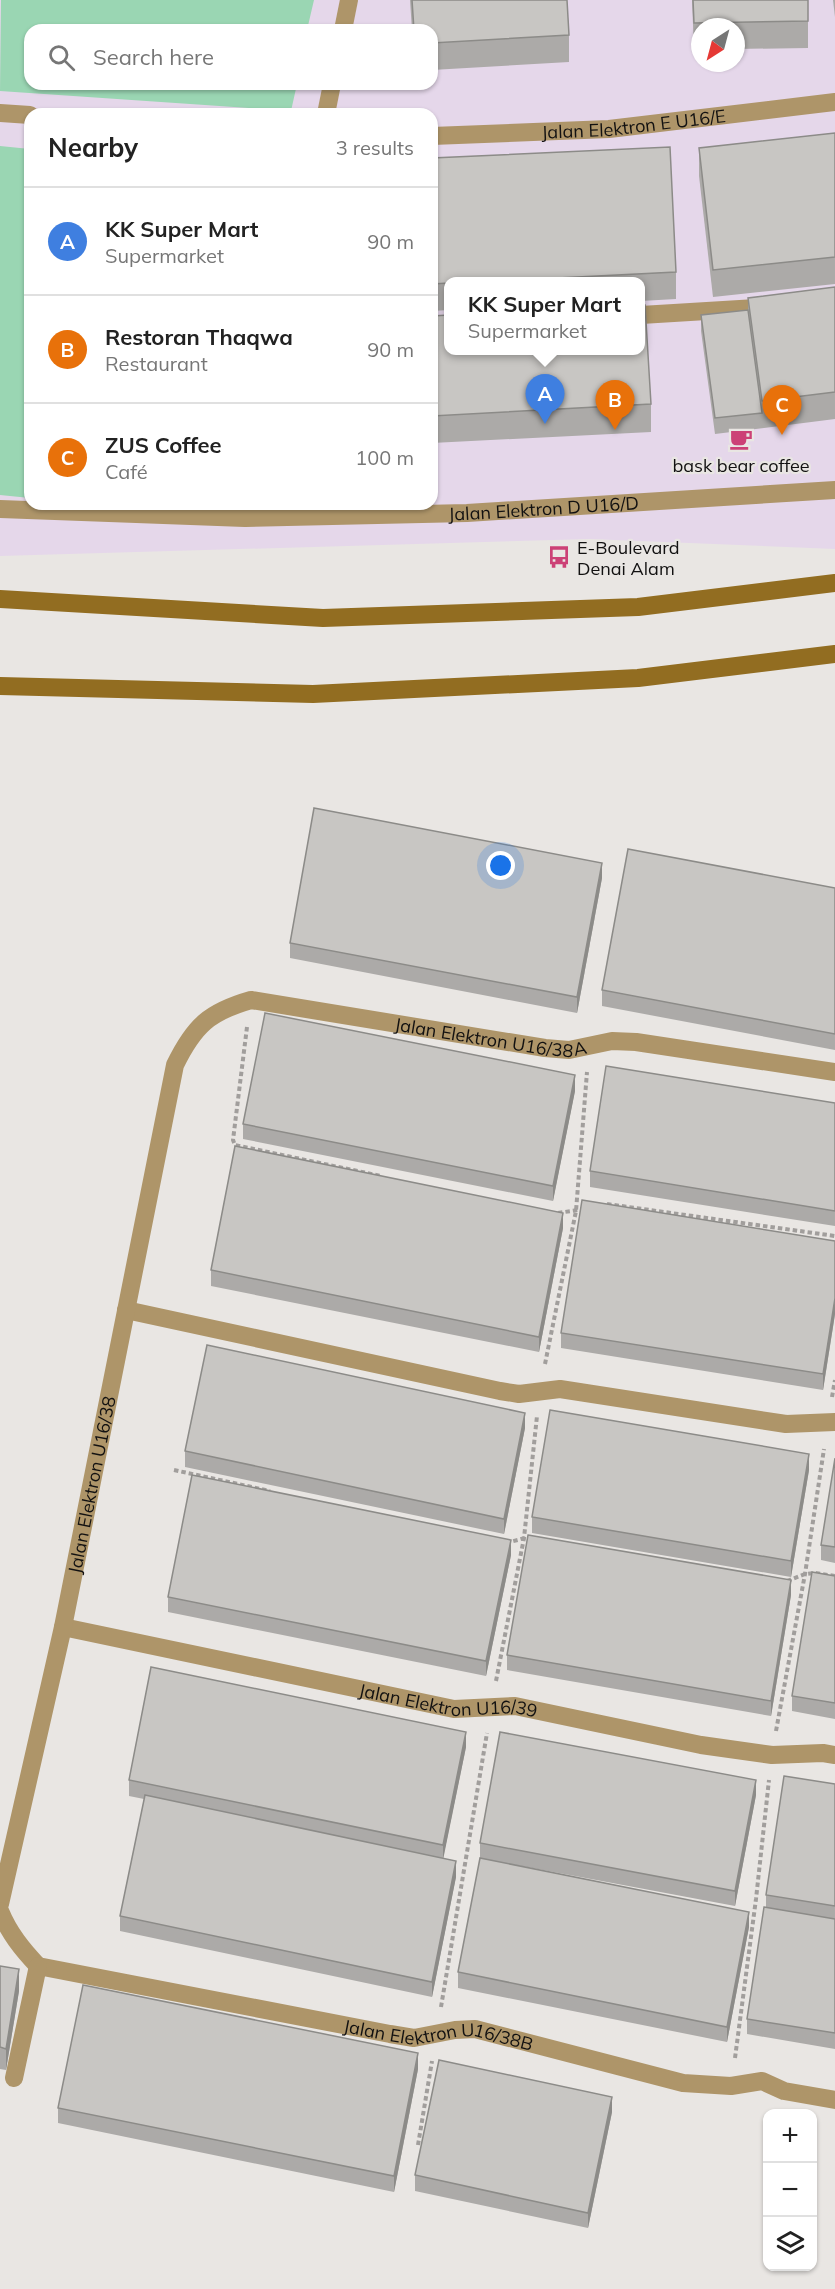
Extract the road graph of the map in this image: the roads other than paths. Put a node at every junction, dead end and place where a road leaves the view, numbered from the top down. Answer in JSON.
{"nodes":[{"id":1,"x":349,"y":0,"type":"edge"},
{"id":2,"x":344,"y":24,"type":"edge"},
{"id":3,"x":331,"y":90,"type":"edge"},
{"id":4,"x":835,"y":102,"type":"edge"},
{"id":5,"x":327,"y":108,"type":"edge"},
{"id":6,"x":0,"y":113,"type":"edge"},
{"id":7,"x":24,"y":115,"type":"edge"},
{"id":8,"x":438,"y":136,"type":"edge"},
{"id":9,"x":790,"y":305,"type":"edge"},
{"id":10,"x":645,"y":315,"type":"edge"},
{"id":11,"x":835,"y":490,"type":"edge"},
{"id":12,"x":0,"y":509,"type":"edge"},
{"id":13,"x":24,"y":509,"type":"edge"},
{"id":14,"x":123,"y":510,"type":"edge"},
{"id":15,"x":246,"y":511,"type":"edge"},
{"id":16,"x":835,"y":583,"type":"edge"},
{"id":17,"x":0,"y":599,"type":"edge"},
{"id":18,"x":835,"y":654,"type":"edge"},
{"id":19,"x":0,"y":686,"type":"edge"},
{"id":20,"x":175,"y":1065,"type":"joint"},
{"id":21,"x":835,"y":1072,"type":"edge"},
{"id":22,"x":126,"y":1310,"type":"junction"},
{"id":23,"x":835,"y":1422,"type":"edge"},
{"id":24,"x":63,"y":1627,"type":"junction"},
{"id":25,"x":835,"y":1755,"type":"edge"},
{"id":26,"x":0,"y":1904,"type":"edge"},
{"id":27,"x":0,"y":1911,"type":"edge"},
{"id":28,"x":38,"y":1966,"type":"junction"},
{"id":29,"x":14,"y":2078,"type":"dead end"},
{"id":30,"x":835,"y":2100,"type":"edge"}],
"edges":[{"from":1,"to":2,"type":"street"},
{"from":3,"to":5,"type":"street"},
{"from":4,"to":8,"type":"street","name":"Jalan Elektron E U16/E"},
{"from":6,"to":7,"type":"street"},
{"from":9,"to":10,"type":"street"},
{"from":11,"to":15,"type":"street","name":"Jalan Elektron D U16/D"},
{"from":12,"to":13,"type":"street","name":"Jalan Elektron D U16/D"},
{"from":14,"to":15,"type":"street","name":"Jalan Elektron D U16/D"},
{"from":16,"to":17,"type":"main road"},
{"from":18,"to":19,"type":"main road"},
{"from":20,"to":21,"type":"street","name":"Jalan Elektron U16/38A"},
{"from":20,"to":22,"type":"street","name":"Jalan Elektron U16/38"},
{"from":22,"to":23,"type":"street"},
{"from":22,"to":24,"type":"street","name":"Jalan Elektron U16/38"},
{"from":24,"to":25,"type":"street","name":"Jalan Elektron U16/39"},
{"from":24,"to":26,"type":"street","name":"Jalan Elektron U16/38"},
{"from":27,"to":28,"type":"street"},
{"from":28,"to":29,"type":"street"},
{"from":28,"to":30,"type":"street","name":"Jalan Elektron U16/38B"}]}
